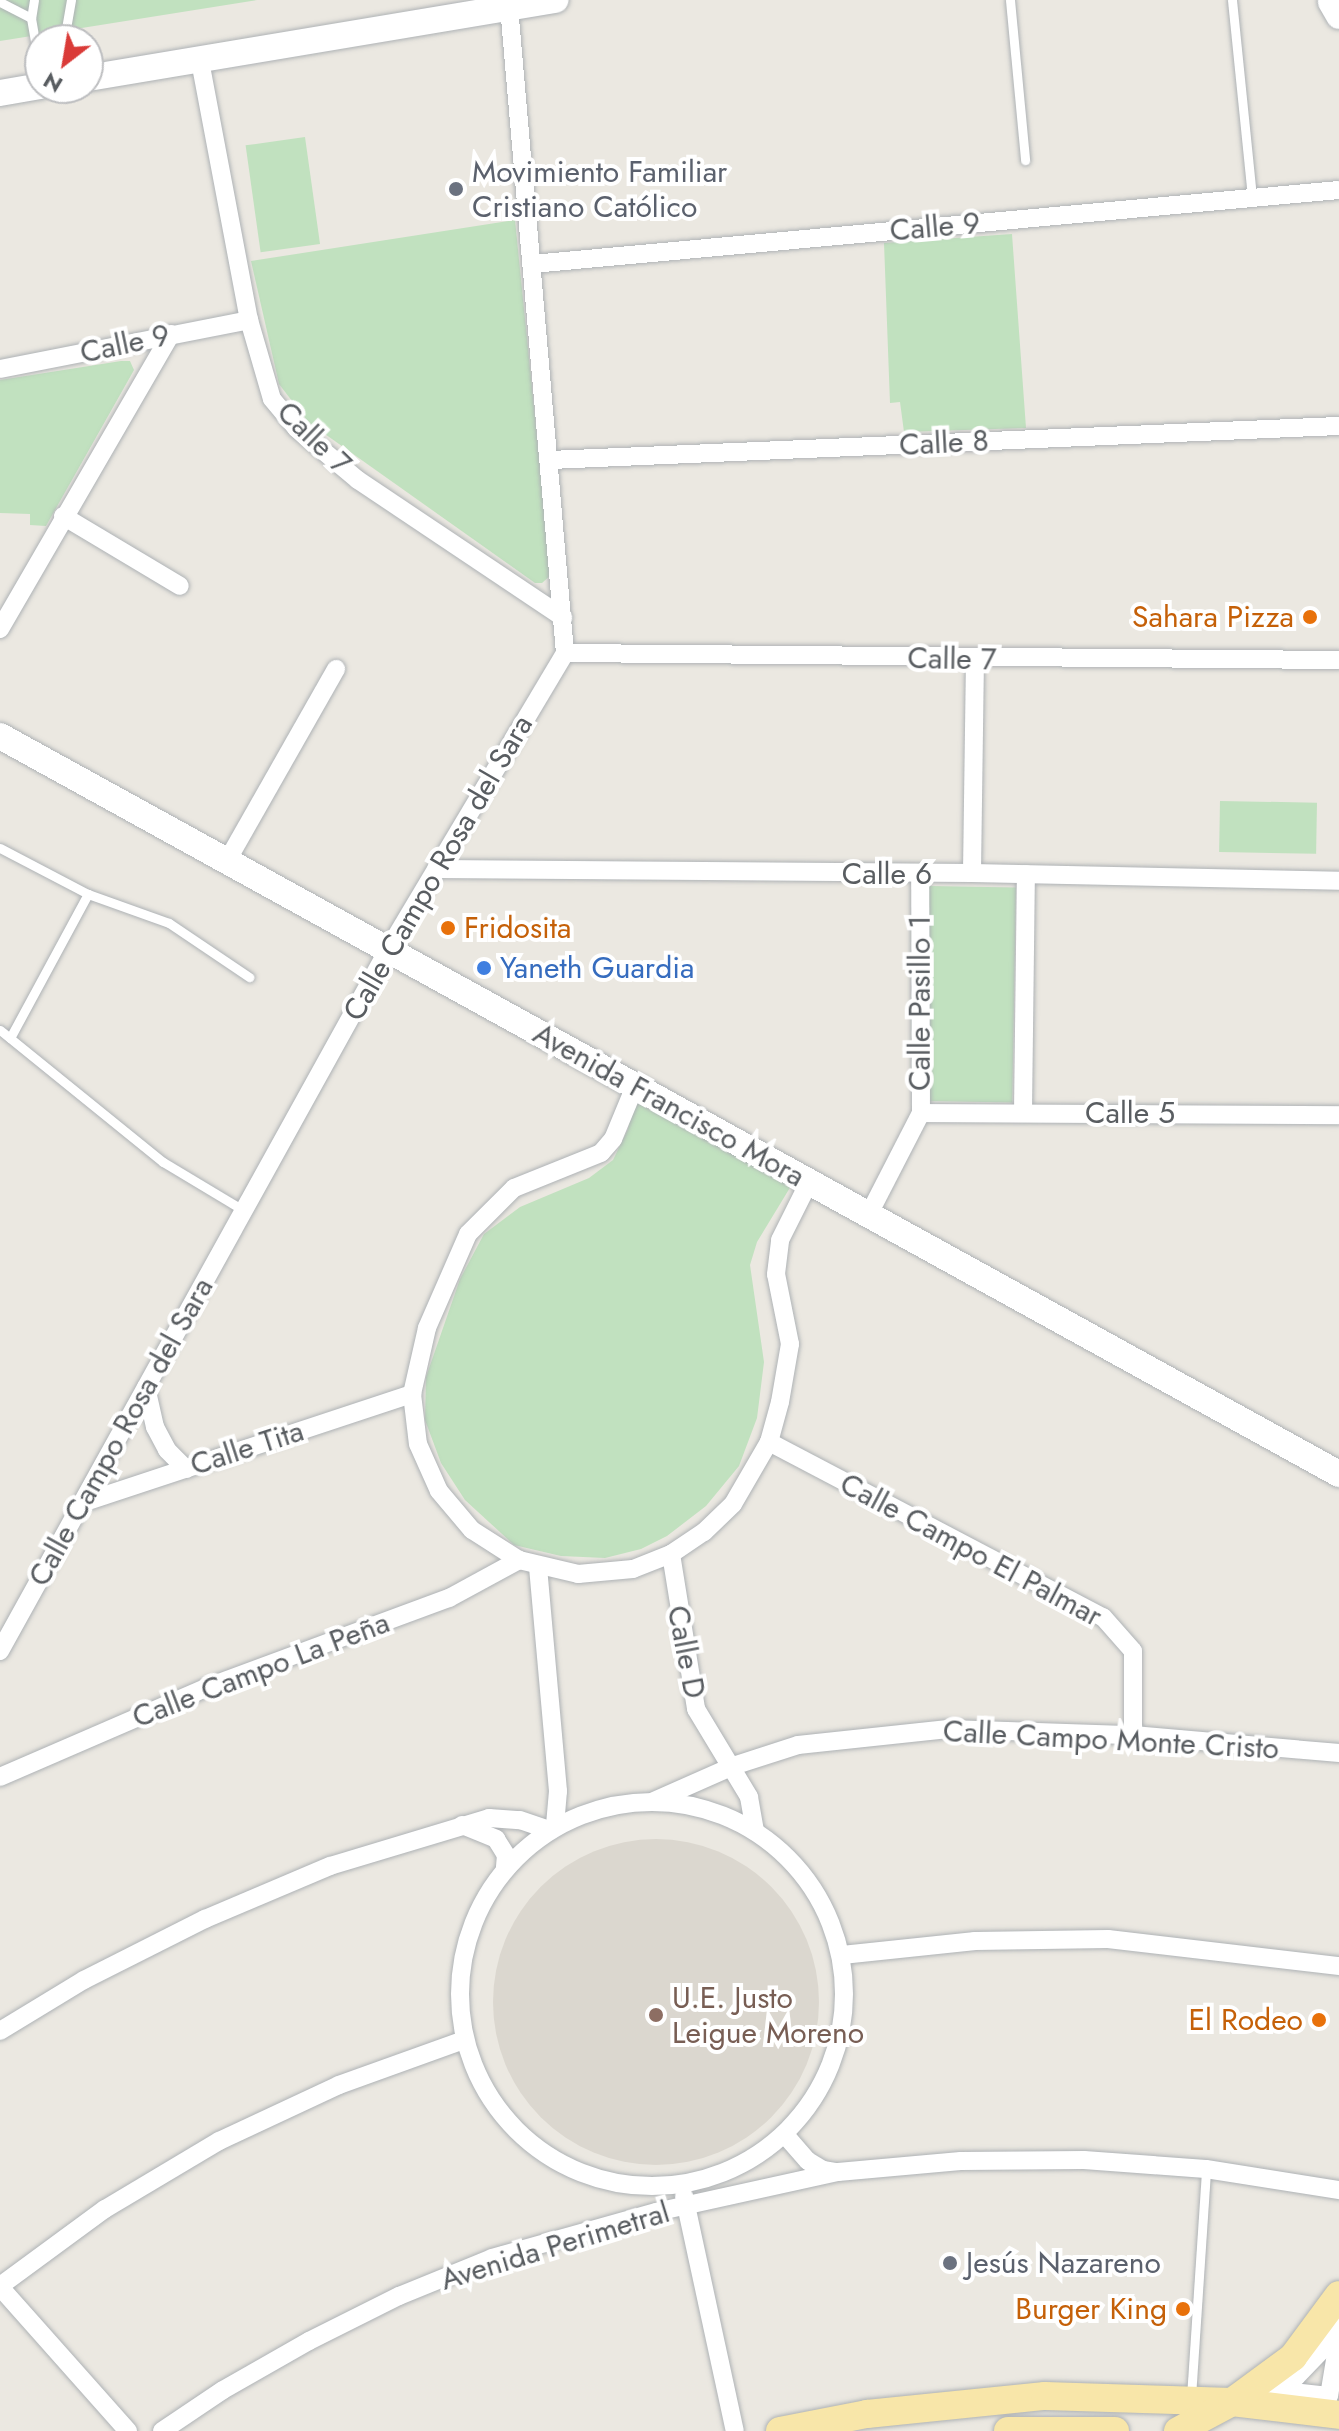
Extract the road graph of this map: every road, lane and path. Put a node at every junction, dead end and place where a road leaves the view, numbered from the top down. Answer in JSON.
{"nodes":[{"id":1,"x":34,"y":0,"type":"edge"},
{"id":2,"x":71,"y":0,"type":"edge"},
{"id":3,"x":556,"y":0,"type":"edge"},
{"id":4,"x":1010,"y":0,"type":"edge"},
{"id":5,"x":1232,"y":0,"type":"edge"},
{"id":6,"x":0,"y":2,"type":"edge"},
{"id":7,"x":509,"y":7,"type":"junction"},
{"id":8,"x":31,"y":18,"type":"junction"},
{"id":9,"x":32,"y":24,"type":"edge"},
{"id":10,"x":67,"y":24,"type":"edge"},
{"id":11,"x":200,"y":61,"type":"junction"},
{"id":12,"x":104,"y":76,"type":"edge"},
{"id":13,"x":24,"y":89,"type":"edge"},
{"id":14,"x":0,"y":93,"type":"edge"},
{"id":15,"x":1025,"y":160,"type":"dead end"},
{"id":16,"x":1339,"y":190,"type":"edge"},
{"id":17,"x":1252,"y":198,"type":"junction"},
{"id":18,"x":532,"y":264,"type":"junction"},
{"id":19,"x":249,"y":320,"type":"junction"},
{"id":20,"x":171,"y":334,"type":"junction"},
{"id":21,"x":0,"y":369,"type":"edge"},
{"id":22,"x":1339,"y":426,"type":"edge"},
{"id":23,"x":550,"y":460,"type":"junction"},
{"id":24,"x":63,"y":516,"type":"junction"},
{"id":25,"x":180,"y":586,"type":"dead end"},
{"id":26,"x":563,"y":617,"type":"junction"},
{"id":27,"x":0,"y":629,"type":"edge"},
{"id":28,"x":565,"y":653,"type":"junction"},
{"id":29,"x":975,"y":659,"type":"junction"},
{"id":30,"x":1339,"y":660,"type":"edge"},
{"id":31,"x":336,"y":669,"type":"dead end"},
{"id":32,"x":0,"y":736,"type":"edge"},
{"id":33,"x":0,"y":848,"type":"edge"},
{"id":34,"x":227,"y":861,"type":"junction"},
{"id":35,"x":436,"y":869,"type":"junction"},
{"id":36,"x":972,"y":873,"type":"junction"},
{"id":37,"x":1026,"y":874,"type":"junction"},
{"id":38,"x":920,"y":875,"type":"junction"},
{"id":39,"x":1339,"y":881,"type":"edge"},
{"id":40,"x":88,"y":894,"type":"junction"},
{"id":41,"x":388,"y":950,"type":"junction"},
{"id":42,"x":249,"y":977,"type":"dead end"},
{"id":43,"x":0,"y":1030,"type":"edge"},
{"id":44,"x":10,"y":1038,"type":"junction"},
{"id":45,"x":635,"y":1086,"type":"junction"},
{"id":46,"x":1023,"y":1112,"type":"junction"},
{"id":47,"x":921,"y":1113,"type":"junction"},
{"id":48,"x":1339,"y":1115,"type":"edge"},
{"id":49,"x":809,"y":1182,"type":"junction"},
{"id":50,"x":243,"y":1210,"type":"junction"},
{"id":51,"x":869,"y":1214,"type":"junction"},
{"id":52,"x":146,"y":1387,"type":"junction"},
{"id":53,"x":412,"y":1394,"type":"junction"},
{"id":54,"x":769,"y":1442,"type":"junction"},
{"id":55,"x":186,"y":1469,"type":"junction"},
{"id":56,"x":1339,"y":1474,"type":"edge"},
{"id":57,"x":82,"y":1503,"type":"junction"},
{"id":58,"x":671,"y":1554,"type":"junction"},
{"id":59,"x":519,"y":1560,"type":"junction"},
{"id":60,"x":538,"y":1567,"type":"junction"},
{"id":61,"x":0,"y":1651,"type":"edge"},
{"id":62,"x":1133,"y":1735,"type":"junction"},
{"id":63,"x":1339,"y":1753,"type":"edge"},
{"id":64,"x":733,"y":1766,"type":"junction"},
{"id":65,"x":0,"y":1777,"type":"edge"},
{"id":66,"x":654,"y":1801,"type":"junction"},
{"id":67,"x":460,"y":1824,"type":"junction"},
{"id":68,"x":552,"y":1828,"type":"junction"},
{"id":69,"x":755,"y":1831,"type":"junction"},
{"id":70,"x":505,"y":1867,"type":"junction"},
{"id":71,"x":842,"y":1955,"type":"junction"},
{"id":72,"x":1339,"y":1966,"type":"edge"},
{"id":73,"x":0,"y":2031,"type":"edge"},
{"id":74,"x":464,"y":2040,"type":"junction"},
{"id":75,"x":786,"y":2136,"type":"junction"},
{"id":76,"x":1206,"y":2169,"type":"junction"},
{"id":77,"x":838,"y":2172,"type":"junction"},
{"id":78,"x":681,"y":2186,"type":"junction"},
{"id":79,"x":1339,"y":2190,"type":"edge"},
{"id":80,"x":687,"y":2206,"type":"junction"},
{"id":81,"x":0,"y":2286,"type":"edge"},
{"id":82,"x":1339,"y":2295,"type":"edge"},
{"id":83,"x":1339,"y":2323,"type":"edge"},
{"id":84,"x":1339,"y":2336,"type":"edge"},
{"id":85,"x":1191,"y":2400,"type":"junction"},
{"id":86,"x":1232,"y":2402,"type":"junction"},
{"id":87,"x":1339,"y":2415,"type":"edge"},
{"id":88,"x":128,"y":2431,"type":"edge"},
{"id":89,"x":162,"y":2431,"type":"edge"},
{"id":90,"x":735,"y":2431,"type":"edge"},
{"id":91,"x":780,"y":2431,"type":"edge"},
{"id":92,"x":1008,"y":2431,"type":"edge"},
{"id":93,"x":1115,"y":2431,"type":"edge"},
{"id":94,"x":1178,"y":2431,"type":"edge"}],
"edges":[{"from":1,"to":8,"type":"lane"},
{"from":2,"to":10,"type":"lane"},
{"from":3,"to":7,"type":"street"},
{"from":4,"to":15,"type":"lane"},
{"from":5,"to":17,"type":"lane"},
{"from":6,"to":8,"type":"lane"},
{"from":7,"to":11,"type":"street"},
{"from":7,"to":18,"type":"street"},
{"from":8,"to":9,"type":"lane"},
{"from":11,"to":12,"type":"street"},
{"from":11,"to":19,"type":"street","name":"Calle 7"},
{"from":13,"to":14,"type":"street"},
{"from":16,"to":17,"type":"street","name":"Calle 9"},
{"from":17,"to":18,"type":"street","name":"Calle 9"},
{"from":18,"to":23,"type":"street"},
{"from":19,"to":20,"type":"street","name":"Calle 9"},
{"from":19,"to":26,"type":"street","name":"Calle 7"},
{"from":20,"to":21,"type":"street","name":"Calle 9"},
{"from":20,"to":24,"type":"street"},
{"from":22,"to":23,"type":"street","name":"Calle 8"},
{"from":23,"to":26,"type":"street"},
{"from":24,"to":25,"type":"street"},
{"from":24,"to":27,"type":"street"},
{"from":26,"to":28,"type":"street"},
{"from":28,"to":29,"type":"street","name":"Calle 7"},
{"from":28,"to":35,"type":"street","name":"Calle Campo Rosa del Sara"},
{"from":29,"to":30,"type":"street","name":"Calle 7"},
{"from":29,"to":36,"type":"street"},
{"from":31,"to":34,"type":"street"},
{"from":32,"to":34,"type":"street","name":"Avenida Francisco Mora"},
{"from":33,"to":40,"type":"lane"},
{"from":34,"to":41,"type":"street","name":"Avenida Francisco Mora"},
{"from":35,"to":38,"type":"street","name":"Calle 6"},
{"from":35,"to":41,"type":"street","name":"Calle Campo Rosa del Sara"},
{"from":36,"to":37,"type":"street","name":"Calle 6"},
{"from":36,"to":38,"type":"street","name":"Calle 6"},
{"from":37,"to":39,"type":"street","name":"Calle 6"},
{"from":37,"to":46,"type":"street"},
{"from":38,"to":47,"type":"street","name":"Calle Pasillo 1"},
{"from":40,"to":42,"type":"lane"},
{"from":40,"to":44,"type":"lane"},
{"from":41,"to":45,"type":"street","name":"Avenida Francisco Mora"},
{"from":41,"to":50,"type":"street","name":"Calle Campo Rosa del Sara"},
{"from":43,"to":44,"type":"lane"},
{"from":44,"to":50,"type":"lane"},
{"from":45,"to":49,"type":"street","name":"Avenida Francisco Mora"},
{"from":45,"to":53,"type":"street"},
{"from":46,"to":47,"type":"street","name":"Calle 5"},
{"from":46,"to":48,"type":"street","name":"Calle 5"},
{"from":47,"to":51,"type":"street","name":"Calle Pasillo 1"},
{"from":49,"to":51,"type":"street","name":"Avenida Francisco Mora"},
{"from":49,"to":54,"type":"street"},
{"from":50,"to":52,"type":"street","name":"Calle Campo Rosa del Sara"},
{"from":51,"to":56,"type":"street","name":"Avenida Francisco Mora"},
{"from":52,"to":55,"type":"street"},
{"from":52,"to":57,"type":"street","name":"Calle Campo Rosa del Sara"},
{"from":53,"to":55,"type":"street","name":"Calle Tita"},
{"from":53,"to":59,"type":"street"},
{"from":54,"to":58,"type":"street"},
{"from":54,"to":62,"type":"street","name":"Calle Campo El Palmar"},
{"from":55,"to":57,"type":"street","name":"Calle Tita"},
{"from":57,"to":61,"type":"street","name":"Calle Campo Rosa del Sara"},
{"from":58,"to":60,"type":"street"},
{"from":58,"to":64,"type":"street","name":"Calle D"},
{"from":59,"to":60,"type":"street"},
{"from":59,"to":65,"type":"street","name":"Calle Campo La Peña"},
{"from":60,"to":68,"type":"street"},
{"from":62,"to":63,"type":"street","name":"Calle Campo Monte Cristo"},
{"from":62,"to":64,"type":"street","name":"Calle Campo Monte Cristo"},
{"from":64,"to":66,"type":"street","name":"Calle Campo Monte Cristo"},
{"from":64,"to":69,"type":"street","name":"Calle D"},
{"from":66,"to":68,"type":"street"},
{"from":66,"to":69,"type":"street"},
{"from":67,"to":68,"type":"street"},
{"from":67,"to":70,"type":"street"},
{"from":67,"to":73,"type":"street"},
{"from":68,"to":70,"type":"street"},
{"from":69,"to":71,"type":"street"},
{"from":70,"to":74,"type":"street"},
{"from":71,"to":72,"type":"street"},
{"from":71,"to":75,"type":"street"},
{"from":74,"to":78,"type":"street"},
{"from":74,"to":81,"type":"street"},
{"from":75,"to":77,"type":"street"},
{"from":75,"to":78,"type":"street"},
{"from":76,"to":77,"type":"street","name":"Avenida Perimetral"},
{"from":76,"to":79,"type":"street","name":"Avenida Perimetral"},
{"from":76,"to":85,"type":"lane"},
{"from":77,"to":80,"type":"street","name":"Avenida Perimetral"},
{"from":78,"to":80,"type":"street"},
{"from":80,"to":89,"type":"street","name":"Avenida Perimetral"},
{"from":80,"to":90,"type":"street"},
{"from":81,"to":88,"type":"street"},
{"from":82,"to":86,"type":"main road"},
{"from":83,"to":84,"type":"street"},
{"from":85,"to":86,"type":"main road"},
{"from":85,"to":91,"type":"main road"},
{"from":86,"to":87,"type":"main road"},
{"from":86,"to":94,"type":"main road"},
{"from":92,"to":93,"type":"main road"}]}
